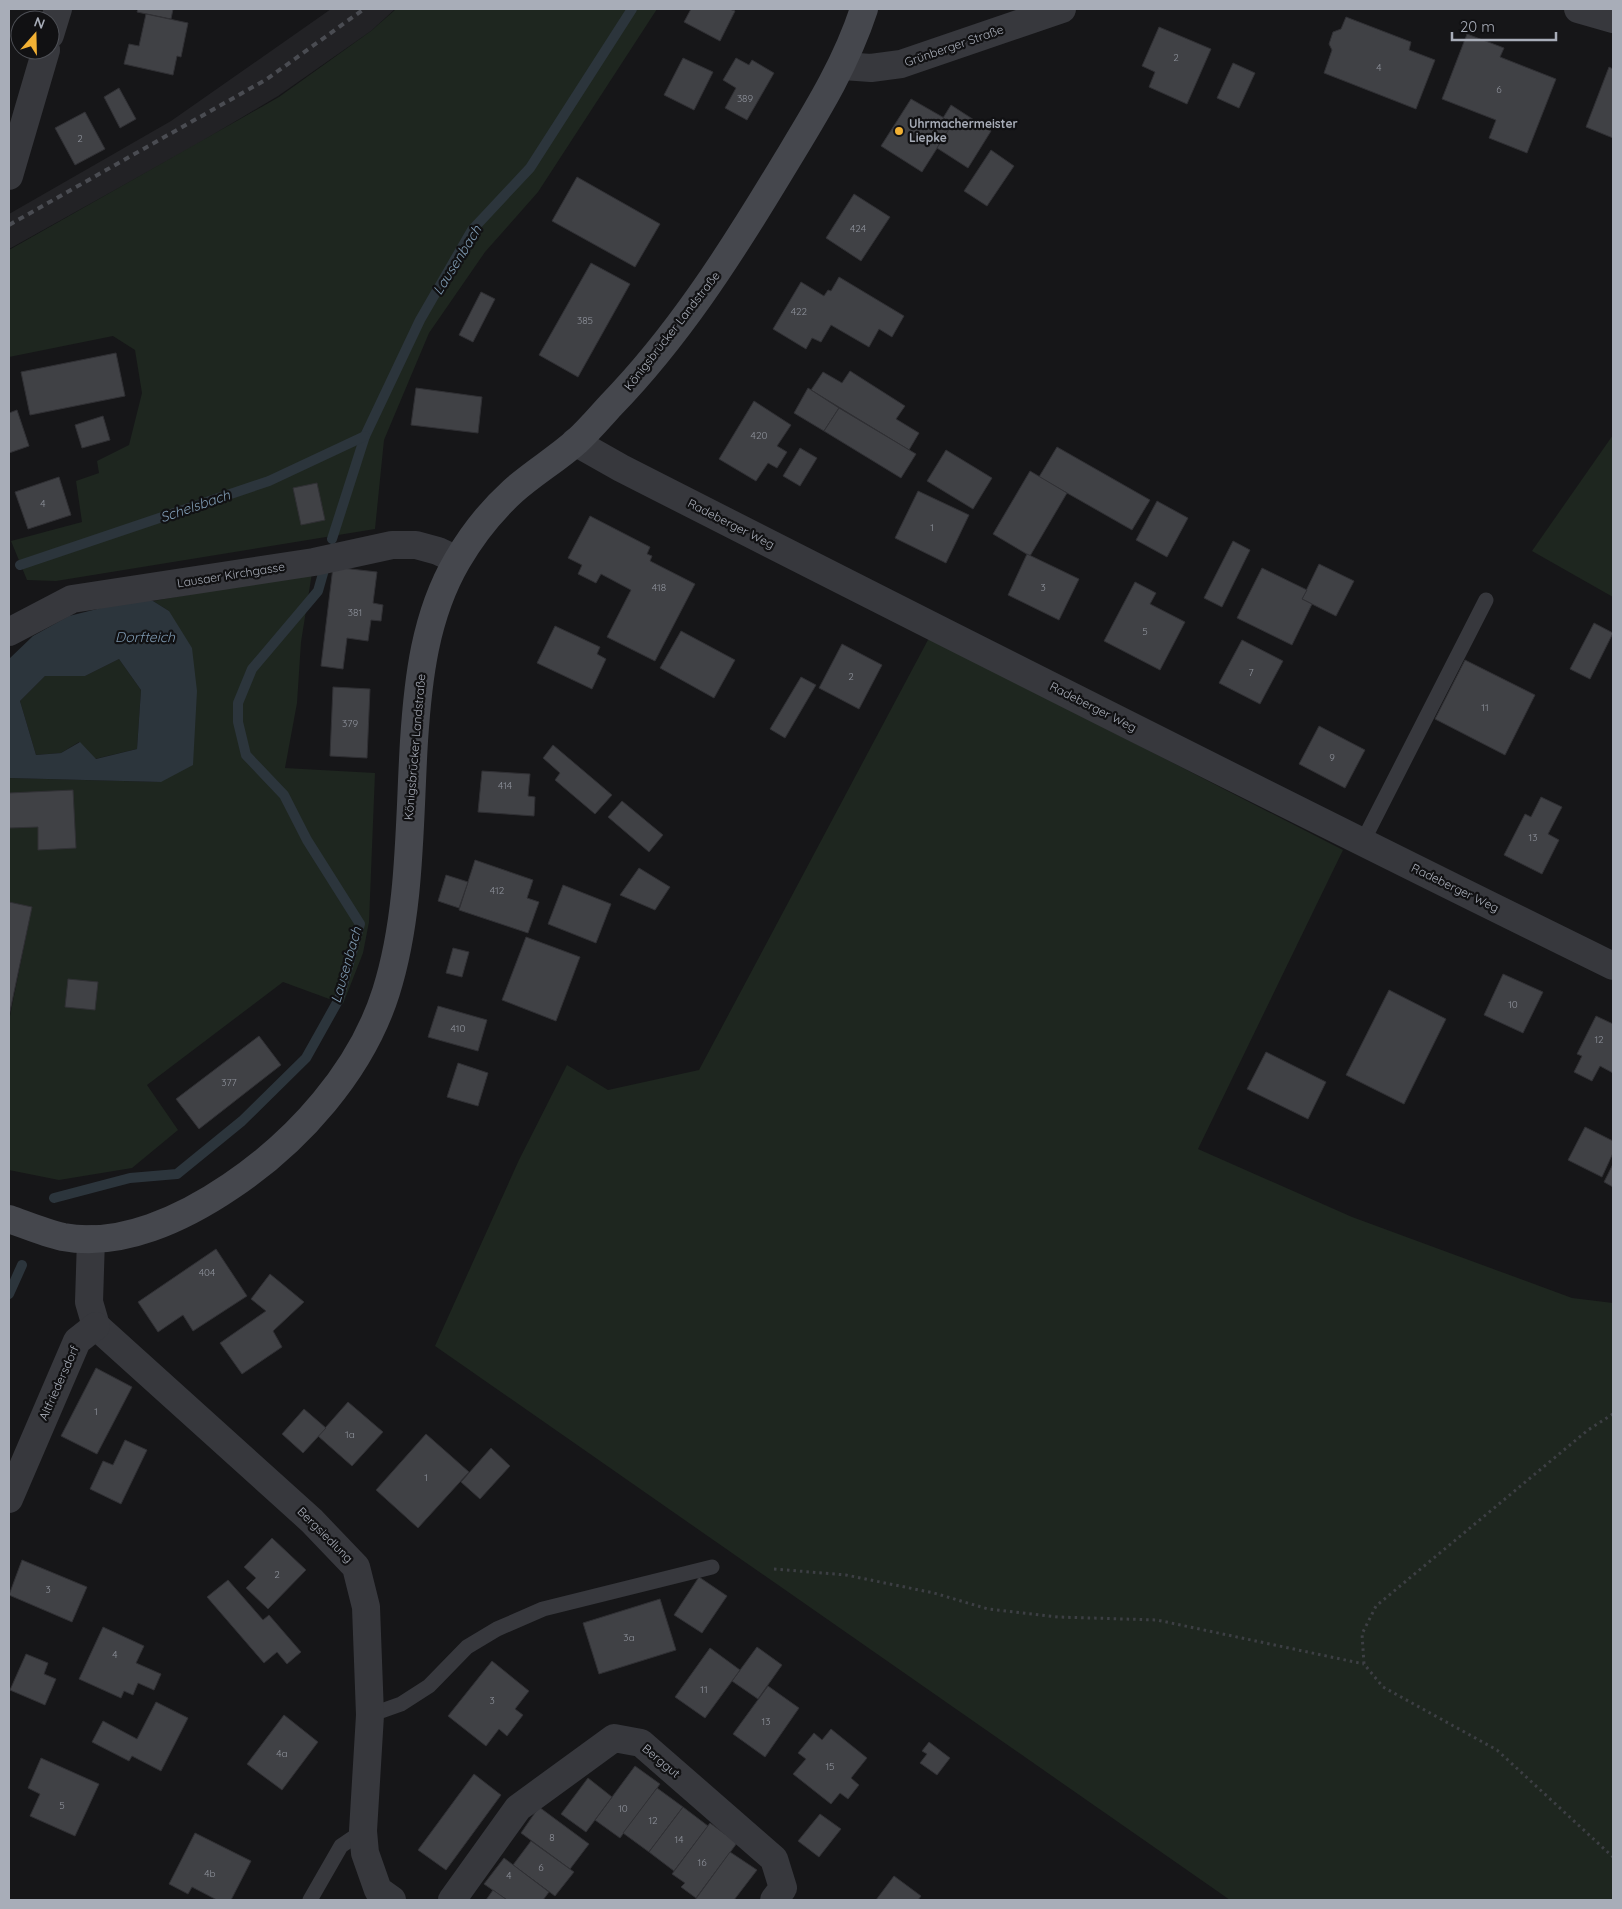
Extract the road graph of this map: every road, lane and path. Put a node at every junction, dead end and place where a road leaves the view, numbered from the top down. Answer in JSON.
{"nodes":[{"id":1,"x":864,"y":9,"type":"edge"},
{"id":2,"x":1062,"y":9,"type":"edge"},
{"id":3,"x":1578,"y":9,"type":"edge"},
{"id":4,"x":1613,"y":19,"type":"edge"},
{"id":5,"x":43,"y":60,"type":"edge"},
{"id":6,"x":843,"y":66,"type":"junction"},
{"id":7,"x":9,"y":176,"type":"edge"},
{"id":8,"x":576,"y":442,"type":"junction"},
{"id":9,"x":457,"y":560,"type":"junction"},
{"id":10,"x":1486,"y":600,"type":"dead end"},
{"id":11,"x":9,"y":632,"type":"edge"},
{"id":12,"x":1362,"y":843,"type":"junction"},
{"id":13,"x":1613,"y":966,"type":"edge"},
{"id":14,"x":9,"y":1219,"type":"edge"},
{"id":15,"x":91,"y":1239,"type":"junction"},
{"id":16,"x":96,"y":1326,"type":"junction"},
{"id":17,"x":1613,"y":1414,"type":"edge"},
{"id":18,"x":9,"y":1499,"type":"edge"},
{"id":19,"x":712,"y":1567,"type":"dead end"},
{"id":20,"x":774,"y":1568,"type":"dead end"},
{"id":21,"x":1364,"y":1664,"type":"junction"},
{"id":22,"x":370,"y":1715,"type":"junction"},
{"id":23,"x":363,"y":1831,"type":"junction"},
{"id":24,"x":1613,"y":1857,"type":"edge"},
{"id":25,"x":310,"y":1900,"type":"edge"},
{"id":26,"x":392,"y":1900,"type":"edge"},
{"id":27,"x":452,"y":1900,"type":"edge"},
{"id":28,"x":774,"y":1900,"type":"edge"}],
"edges":[{"from":1,"to":6,"type":"main road","name":"Königsbrücker Landstraße"},
{"from":2,"to":6,"type":"street","name":"Grünberger Straße"},
{"from":3,"to":4,"type":"street"},
{"from":5,"to":7,"type":"street"},
{"from":6,"to":8,"type":"main road","name":"Königsbrücker Landstraße"},
{"from":8,"to":9,"type":"main road","name":"Königsbrücker Landstraße"},
{"from":8,"to":12,"type":"street","name":"Radeberger Weg"},
{"from":9,"to":11,"type":"street","name":"Lausaer Kirchgasse"},
{"from":9,"to":15,"type":"main road","name":"Königsbrücker Landstraße"},
{"from":10,"to":12,"type":"lane"},
{"from":12,"to":13,"type":"street","name":"Radeberger Weg"},
{"from":14,"to":15,"type":"main road","name":"Königsbrücker Landstraße"},
{"from":15,"to":16,"type":"street"},
{"from":16,"to":18,"type":"street","name":"Altfriedersdorf"},
{"from":16,"to":22,"type":"street","name":"Bergsiedlung"},
{"from":17,"to":21,"type":"path"},
{"from":19,"to":22,"type":"lane"},
{"from":20,"to":21,"type":"path"},
{"from":21,"to":24,"type":"path"},
{"from":22,"to":23,"type":"street","name":"Bergsiedlung"},
{"from":23,"to":25,"type":"lane"},
{"from":23,"to":26,"type":"street","name":"Bergsiedlung"},
{"from":27,"to":28,"type":"street","name":"Berggut"}]}
